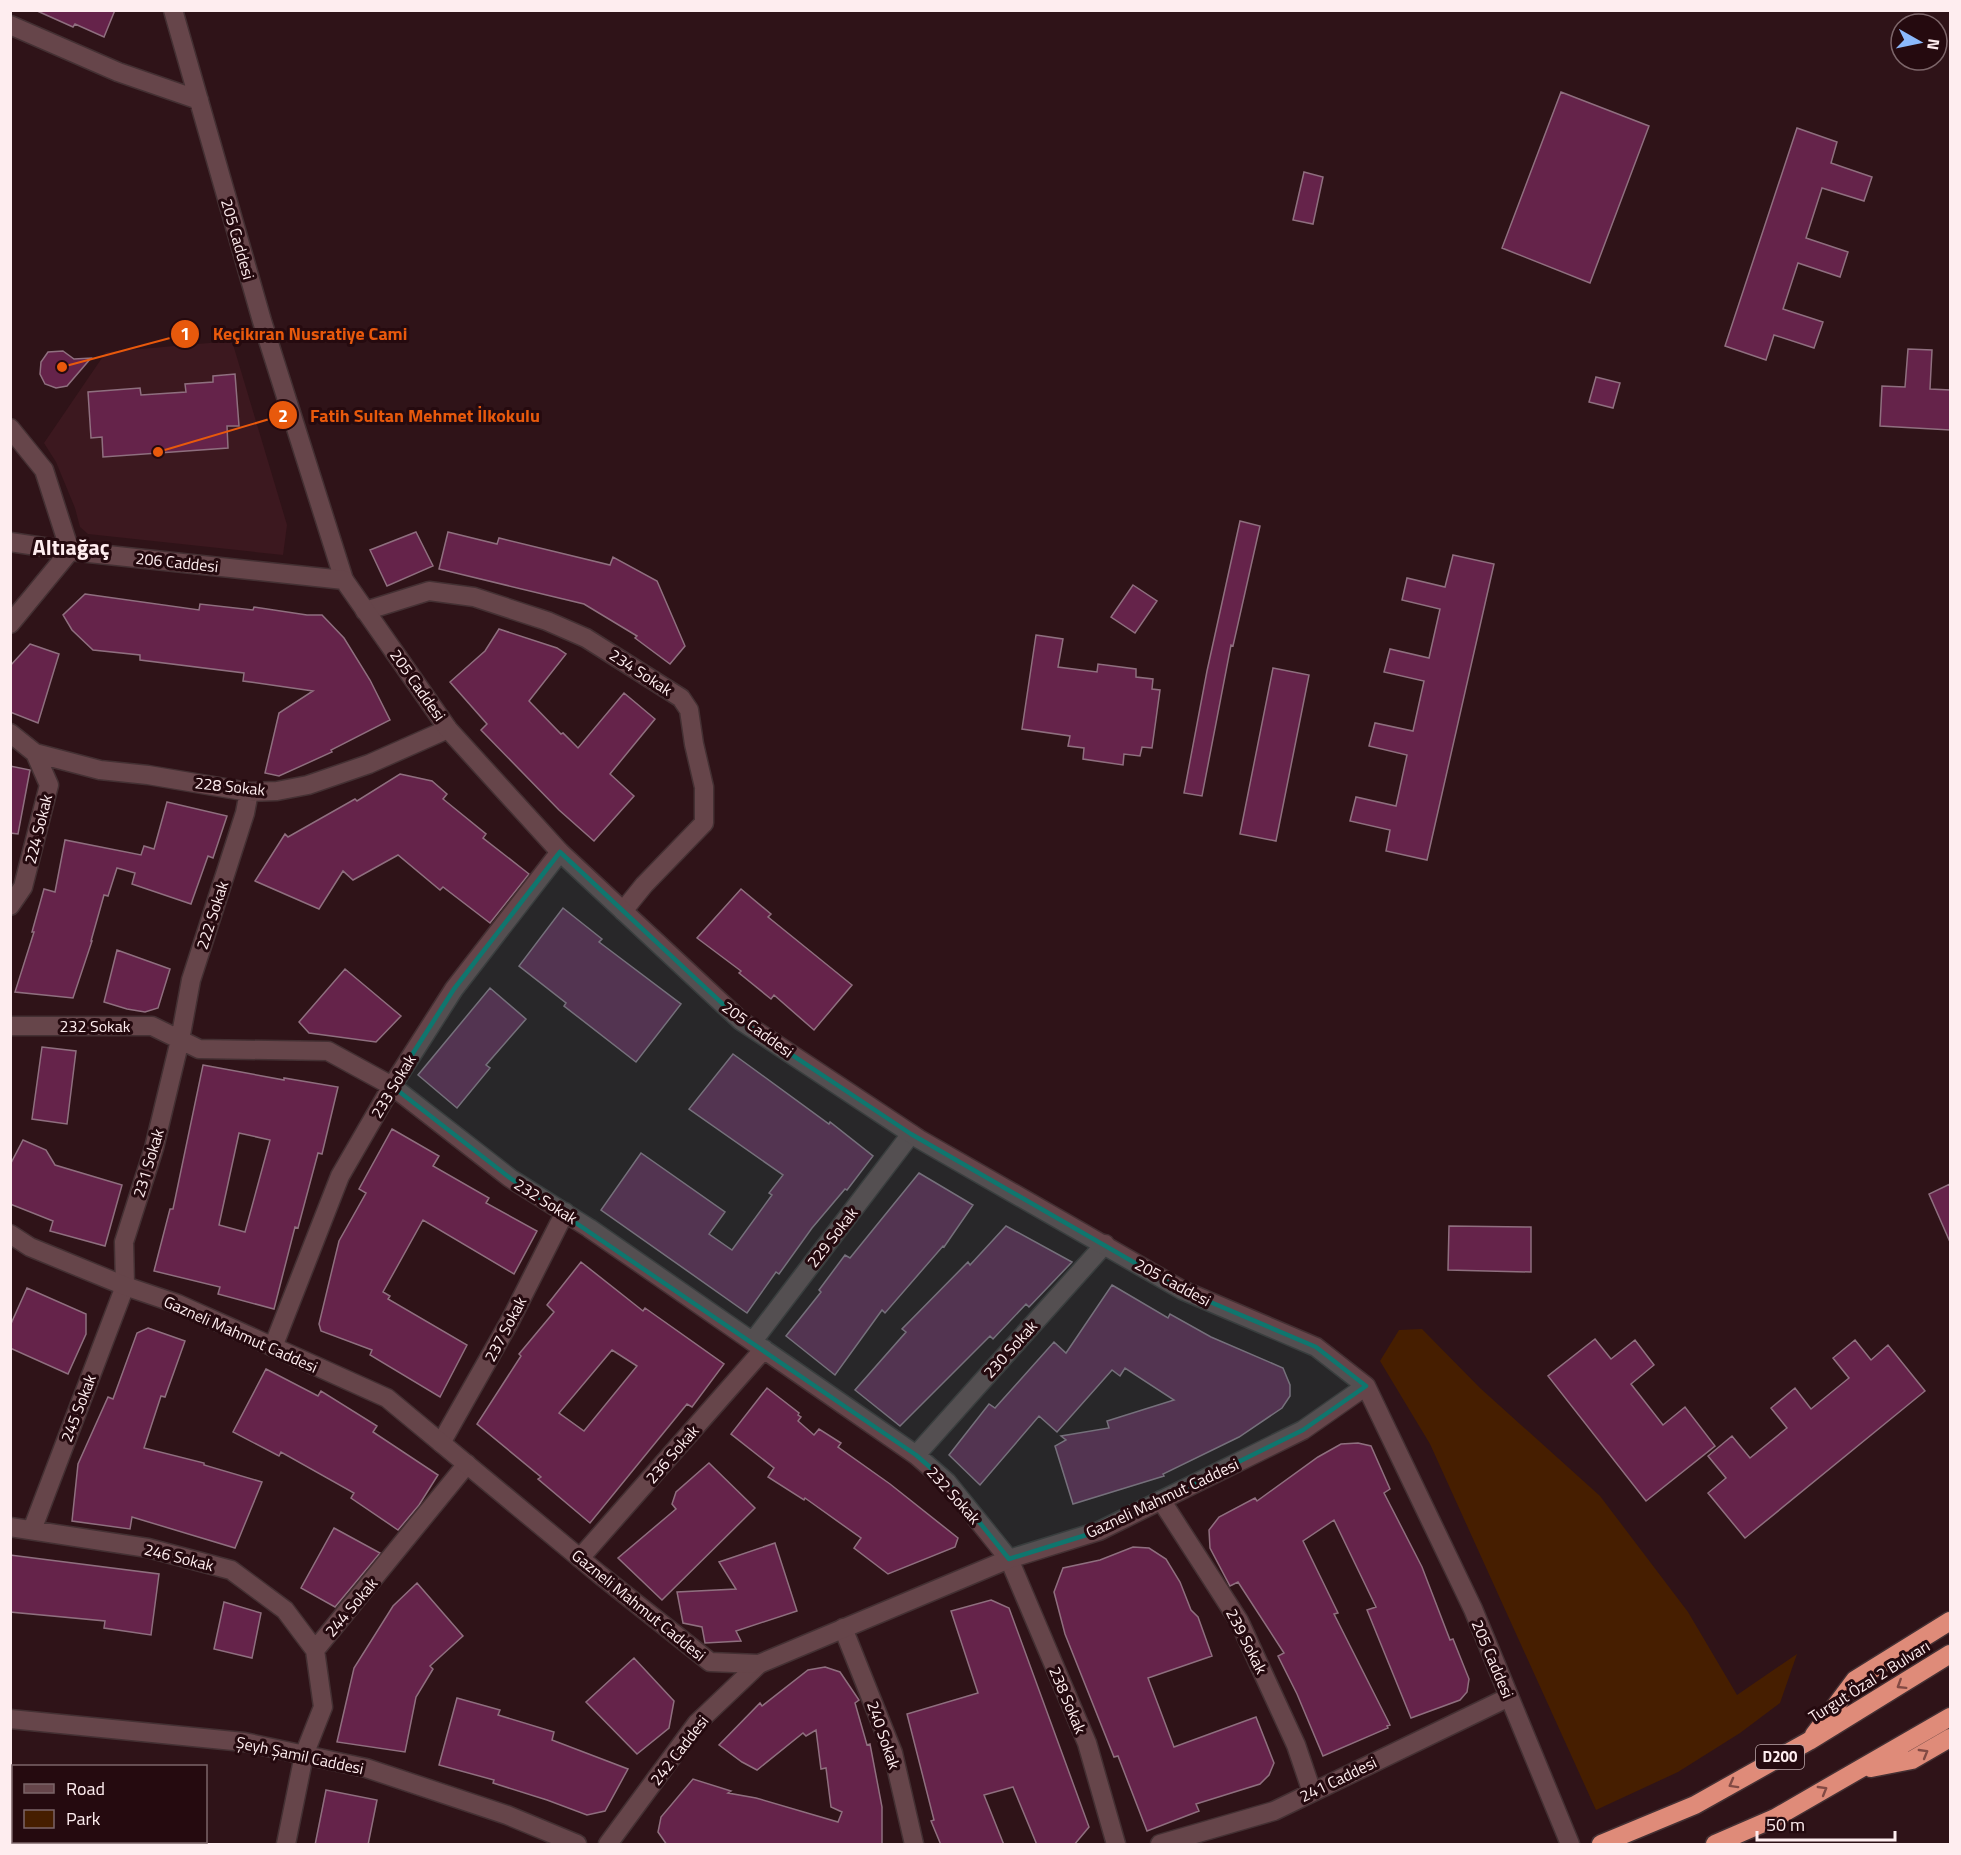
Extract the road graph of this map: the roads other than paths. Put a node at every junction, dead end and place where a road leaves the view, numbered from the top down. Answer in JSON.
{"nodes":[{"id":1,"x":173,"y":10,"type":"edge"},
{"id":2,"x":10,"y":25,"type":"edge"},
{"id":3,"x":199,"y":100,"type":"junction"},
{"id":4,"x":10,"y":428,"type":"edge"},
{"id":5,"x":10,"y":542,"type":"edge"},
{"id":6,"x":70,"y":551,"type":"junction"},
{"id":7,"x":344,"y":580,"type":"junction"},
{"id":8,"x":365,"y":611,"type":"junction"},
{"id":9,"x":10,"y":624,"type":"edge"},
{"id":10,"x":448,"y":729,"type":"junction"},
{"id":11,"x":10,"y":733,"type":"edge"},
{"id":12,"x":35,"y":753,"type":"junction"},
{"id":13,"x":249,"y":792,"type":"junction"},
{"id":14,"x":560,"y":852,"type":"junction"},
{"id":15,"x":11,"y":905,"type":"edge"},
{"id":16,"x":623,"y":911,"type":"junction"},
{"id":17,"x":10,"y":1026,"type":"edge"},
{"id":18,"x":180,"y":1040,"type":"junction"},
{"id":19,"x":392,"y":1086,"type":"junction"},
{"id":20,"x":911,"y":1134,"type":"junction"},
{"id":21,"x":565,"y":1212,"type":"junction"},
{"id":22,"x":10,"y":1234,"type":"edge"},
{"id":23,"x":1106,"y":1244,"type":"junction"},
{"id":24,"x":125,"y":1286,"type":"junction"},
{"id":25,"x":758,"y":1345,"type":"junction"},
{"id":26,"x":273,"y":1347,"type":"junction"},
{"id":27,"x":1366,"y":1386,"type":"junction"},
{"id":28,"x":441,"y":1443,"type":"junction"},
{"id":29,"x":916,"y":1455,"type":"junction"},
{"id":30,"x":467,"y":1464,"type":"junction"},
{"id":31,"x":1161,"y":1500,"type":"junction"},
{"id":32,"x":10,"y":1527,"type":"edge"},
{"id":33,"x":32,"y":1530,"type":"junction"},
{"id":34,"x":580,"y":1558,"type":"junction"},
{"id":35,"x":1009,"y":1559,"type":"junction"},
{"id":36,"x":1950,"y":1621,"type":"edge"},
{"id":37,"x":843,"y":1628,"type":"junction"},
{"id":38,"x":315,"y":1650,"type":"junction"},
{"id":39,"x":1950,"y":1654,"type":"edge"},
{"id":40,"x":759,"y":1664,"type":"junction"},
{"id":41,"x":1509,"y":1697,"type":"junction"},
{"id":42,"x":1950,"y":1717,"type":"edge"},
{"id":43,"x":10,"y":1719,"type":"edge"},
{"id":44,"x":1950,"y":1738,"type":"edge"},
{"id":45,"x":1809,"y":1741,"type":"junction"},
{"id":46,"x":304,"y":1755,"type":"junction"},
{"id":47,"x":1855,"y":1772,"type":"junction"},
{"id":48,"x":1312,"y":1792,"type":"junction"},
{"id":49,"x":286,"y":1845,"type":"edge"},
{"id":50,"x":577,"y":1845,"type":"edge"},
{"id":51,"x":608,"y":1845,"type":"edge"},
{"id":52,"x":914,"y":1845,"type":"edge"},
{"id":53,"x":1116,"y":1845,"type":"edge"},
{"id":54,"x":1160,"y":1845,"type":"edge"},
{"id":55,"x":1570,"y":1845,"type":"edge"},
{"id":56,"x":1600,"y":1845,"type":"edge"},
{"id":57,"x":1715,"y":1845,"type":"edge"}],
"edges":[{"from":1,"to":3,"type":"street","name":"205 Caddesi"},
{"from":2,"to":3,"type":"street"},
{"from":3,"to":7,"type":"street","name":"205 Caddesi"},
{"from":4,"to":6,"type":"street"},
{"from":5,"to":6,"type":"street","name":"206 Caddesi"},
{"from":6,"to":7,"type":"street","name":"206 Caddesi"},
{"from":6,"to":9,"type":"street"},
{"from":7,"to":8,"type":"street","name":"205 Caddesi"},
{"from":8,"to":10,"type":"street","name":"205 Caddesi"},
{"from":8,"to":16,"type":"street","name":"234 Sokak"},
{"from":10,"to":13,"type":"street","name":"228 Sokak"},
{"from":10,"to":14,"type":"street","name":"205 Caddesi"},
{"from":11,"to":12,"type":"street","name":"228 Sokak"},
{"from":12,"to":13,"type":"street","name":"228 Sokak"},
{"from":12,"to":15,"type":"street","name":"224 Sokak"},
{"from":13,"to":18,"type":"street","name":"222 Sokak"},
{"from":14,"to":16,"type":"street","name":"205 Caddesi"},
{"from":14,"to":19,"type":"street","name":"233 Sokak"},
{"from":16,"to":20,"type":"street","name":"205 Caddesi"},
{"from":17,"to":18,"type":"street","name":"232 Sokak"},
{"from":18,"to":19,"type":"street","name":"232 Sokak"},
{"from":18,"to":24,"type":"street","name":"231 Sokak"},
{"from":19,"to":21,"type":"street","name":"232 Sokak"},
{"from":19,"to":26,"type":"street","name":"233 Sokak"},
{"from":20,"to":23,"type":"street","name":"205 Caddesi"},
{"from":20,"to":25,"type":"street","name":"229 Sokak"},
{"from":21,"to":25,"type":"street","name":"232 Sokak"},
{"from":21,"to":28,"type":"street","name":"237 Sokak"},
{"from":22,"to":24,"type":"street","name":"Gazneli Mahmut Caddesi"},
{"from":23,"to":27,"type":"street","name":"205 Caddesi"},
{"from":23,"to":29,"type":"street","name":"230 Sokak"},
{"from":24,"to":26,"type":"street","name":"Gazneli Mahmut Caddesi"},
{"from":24,"to":33,"type":"street","name":"245 Sokak"},
{"from":25,"to":29,"type":"street","name":"232 Sokak"},
{"from":25,"to":34,"type":"street","name":"236 Sokak"},
{"from":26,"to":28,"type":"street","name":"Gazneli Mahmut Caddesi"},
{"from":27,"to":31,"type":"street","name":"Gazneli Mahmut Caddesi"},
{"from":27,"to":41,"type":"street","name":"205 Caddesi"},
{"from":28,"to":30,"type":"street","name":"Gazneli Mahmut Caddesi"},
{"from":29,"to":35,"type":"street","name":"232 Sokak"},
{"from":30,"to":34,"type":"street","name":"Gazneli Mahmut Caddesi"},
{"from":30,"to":38,"type":"street","name":"244 Sokak"},
{"from":31,"to":35,"type":"street","name":"Gazneli Mahmut Caddesi"},
{"from":31,"to":48,"type":"street","name":"239 Sokak"},
{"from":32,"to":33,"type":"street","name":"246 Sokak"},
{"from":33,"to":38,"type":"street","name":"246 Sokak"},
{"from":34,"to":40,"type":"street","name":"Gazneli Mahmut Caddesi"},
{"from":35,"to":37,"type":"street","name":"Gazneli Mahmut Caddesi"},
{"from":35,"to":53,"type":"street","name":"238 Sokak"},
{"from":36,"to":45,"type":"highway","name":"Turgut Özal 2 Bulvarı"},
{"from":37,"to":40,"type":"street","name":"Gazneli Mahmut Caddesi"},
{"from":37,"to":52,"type":"street","name":"240 Sokak"},
{"from":38,"to":46,"type":"street","name":"244 Sokak"},
{"from":39,"to":45,"type":"highway","name":"Turgut Özal 2 Bulvarı","number":"D200","one_way":true},
{"from":40,"to":51,"type":"street","name":"242 Caddesi"},
{"from":41,"to":48,"type":"street","name":"241 Caddesi"},
{"from":41,"to":55,"type":"street","name":"205 Caddesi"},
{"from":42,"to":47,"type":"highway"},
{"from":43,"to":46,"type":"street","name":"Şeyh Şamil Caddesi"},
{"from":47,"to":44,"type":"highway","one_way":true},
{"from":45,"to":56,"type":"highway","name":"Turgut Özal 2 Bulvarı","number":"D200","one_way":true},
{"from":46,"to":49,"type":"street","name":"244 Sokak"},
{"from":46,"to":50,"type":"street","name":"Şeyh Şamil Caddesi"},
{"from":57,"to":47,"type":"highway","one_way":true},
{"from":48,"to":54,"type":"street","name":"241 Caddesi"}]}
